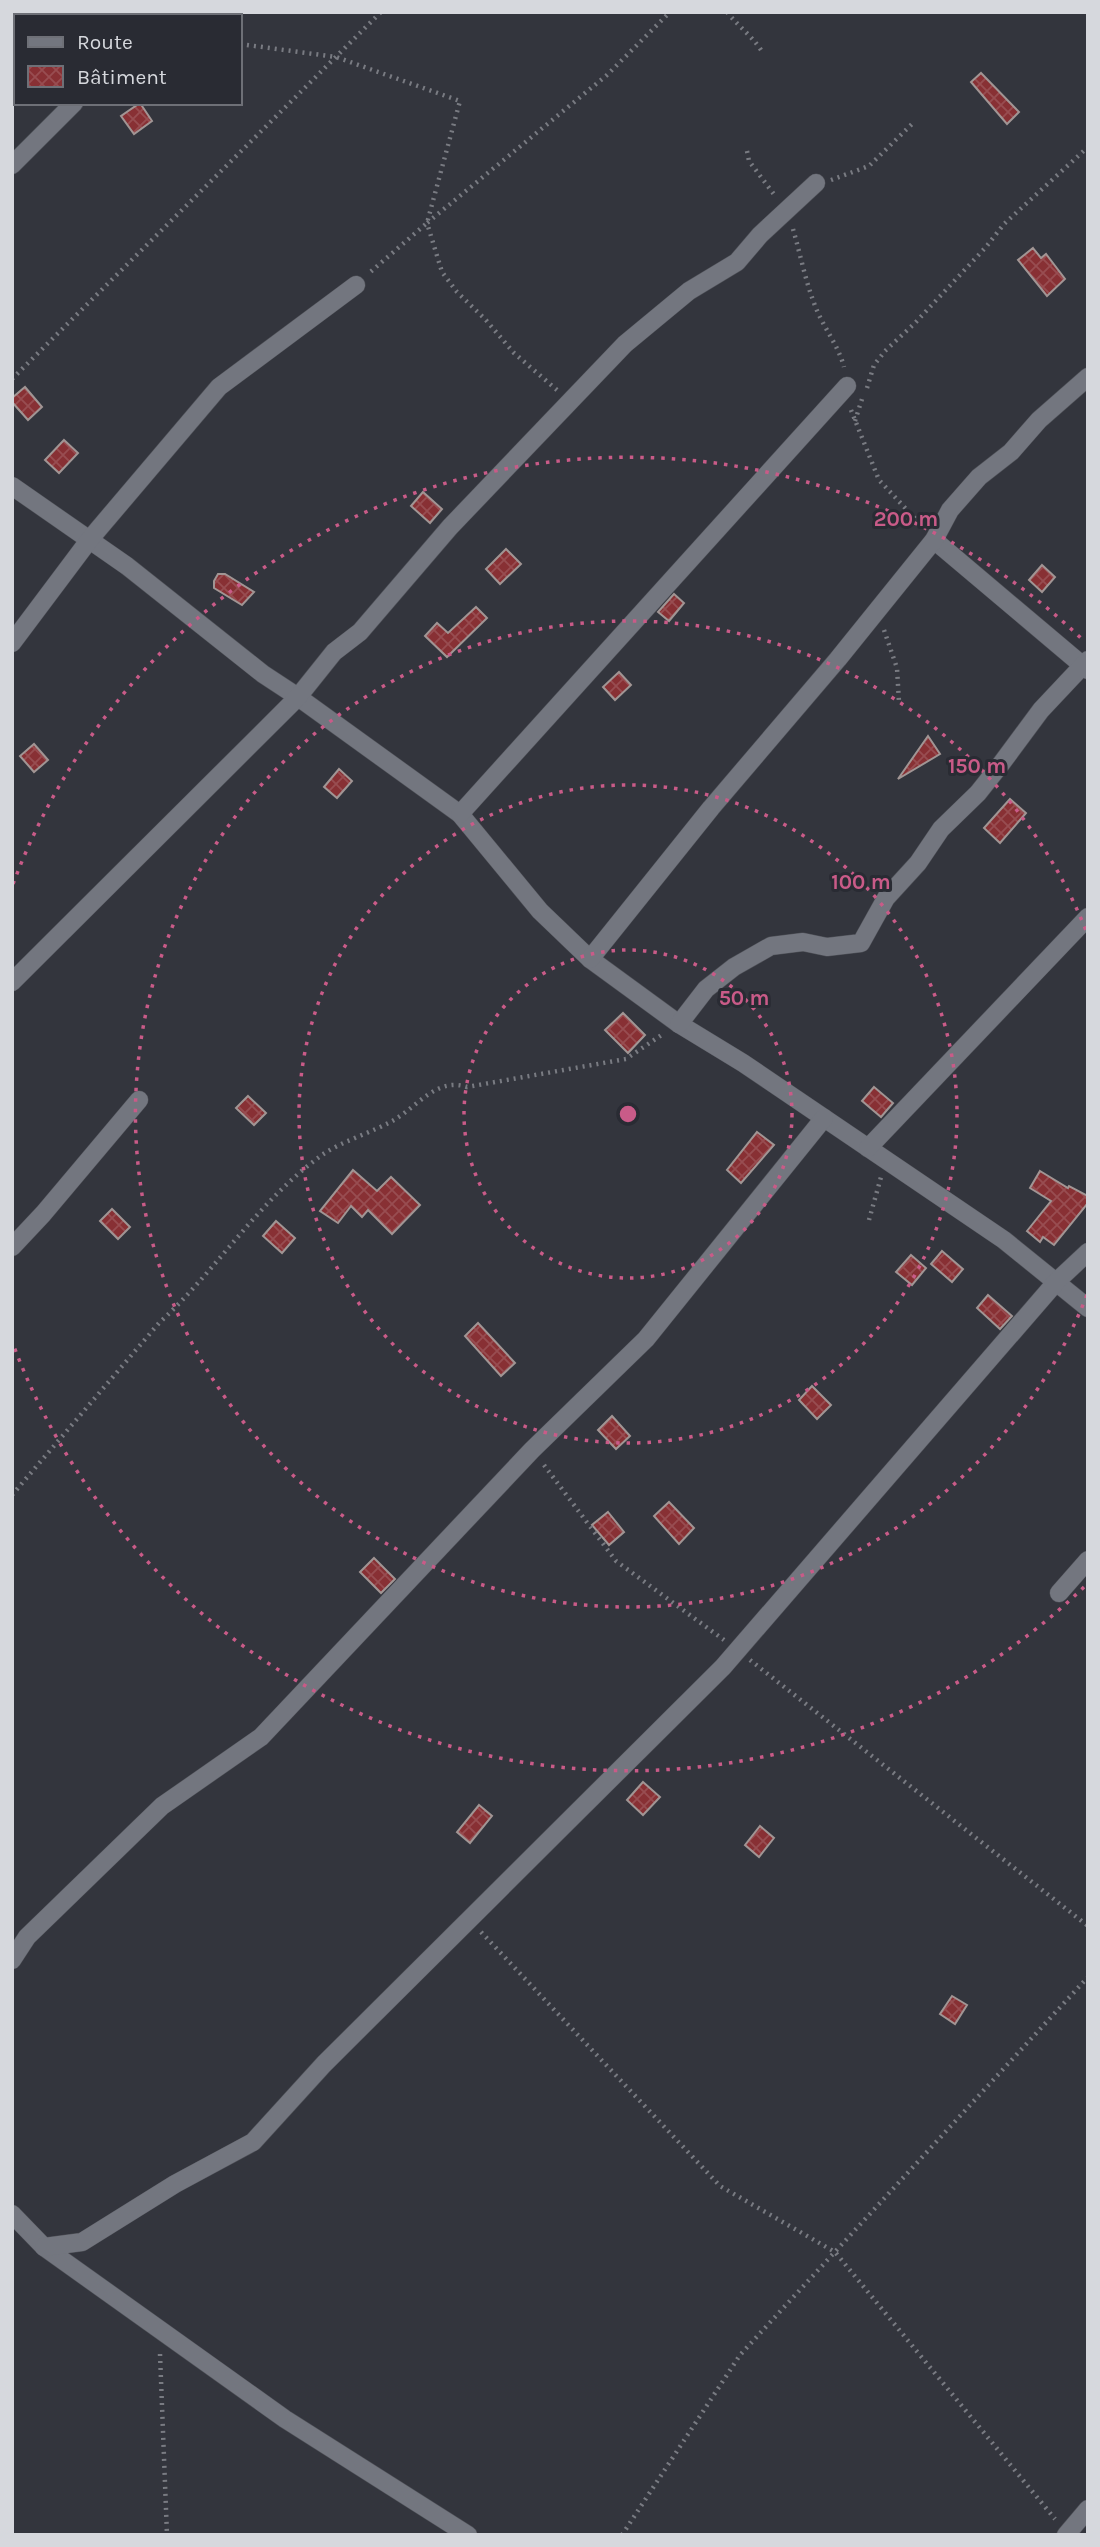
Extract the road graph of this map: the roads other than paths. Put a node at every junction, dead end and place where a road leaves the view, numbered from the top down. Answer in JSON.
{"nodes":[{"id":1,"x":72,"y":105,"type":"edge"},
{"id":2,"x":12,"y":165,"type":"edge"},
{"id":3,"x":816,"y":183,"type":"road end"},
{"id":4,"x":356,"y":285,"type":"road end"},
{"id":5,"x":1088,"y":377,"type":"edge"},
{"id":6,"x":848,"y":386,"type":"road end"},
{"id":7,"x":12,"y":486,"type":"edge"},
{"id":8,"x":90,"y":539,"type":"junction"},
{"id":9,"x":934,"y":540,"type":"junction"},
{"id":10,"x":12,"y":643,"type":"edge"},
{"id":11,"x":1086,"y":665,"type":"edge"},
{"id":12,"x":298,"y":697,"type":"junction"},
{"id":13,"x":460,"y":814,"type":"junction"},
{"id":14,"x":1088,"y":916,"type":"edge"},
{"id":15,"x":590,"y":959,"type":"junction"},
{"id":16,"x":12,"y":982,"type":"edge"},
{"id":17,"x":679,"y":1024,"type":"junction"},
{"id":18,"x":139,"y":1100,"type":"dead end"},
{"id":19,"x":824,"y":1118,"type":"junction"},
{"id":20,"x":868,"y":1148,"type":"junction"},
{"id":21,"x":12,"y":1247,"type":"edge"},
{"id":22,"x":1088,"y":1252,"type":"edge"},
{"id":23,"x":1057,"y":1282,"type":"junction"},
{"id":24,"x":1088,"y":1308,"type":"edge"},
{"id":25,"x":1088,"y":1560,"type":"edge"},
{"id":26,"x":1059,"y":1593,"type":"dead end"},
{"id":27,"x":12,"y":1959,"type":"edge"},
{"id":28,"x":12,"y":2214,"type":"edge"},
{"id":29,"x":44,"y":2246,"type":"junction"},
{"id":30,"x":1088,"y":2509,"type":"edge"},
{"id":31,"x":1066,"y":2534,"type":"edge"},
{"id":32,"x":468,"y":2535,"type":"edge"}],
"edges":[{"from":1,"to":2,"type":"street"},
{"from":3,"to":12,"type":"street"},
{"from":4,"to":8,"type":"street"},
{"from":5,"to":9,"type":"street"},
{"from":6,"to":13,"type":"street"},
{"from":7,"to":8,"type":"street"},
{"from":8,"to":10,"type":"street"},
{"from":8,"to":12,"type":"street"},
{"from":9,"to":11,"type":"street"},
{"from":9,"to":15,"type":"street"},
{"from":11,"to":17,"type":"street"},
{"from":12,"to":13,"type":"street"},
{"from":12,"to":16,"type":"street"},
{"from":13,"to":15,"type":"street"},
{"from":14,"to":20,"type":"street"},
{"from":15,"to":17,"type":"street"},
{"from":17,"to":19,"type":"street"},
{"from":18,"to":21,"type":"street"},
{"from":19,"to":20,"type":"street"},
{"from":19,"to":27,"type":"street"},
{"from":20,"to":23,"type":"street"},
{"from":22,"to":23,"type":"street"},
{"from":23,"to":24,"type":"street"},
{"from":23,"to":29,"type":"street"},
{"from":25,"to":26,"type":"street"},
{"from":28,"to":29,"type":"street"},
{"from":29,"to":32,"type":"street"},
{"from":30,"to":31,"type":"street"}]}
